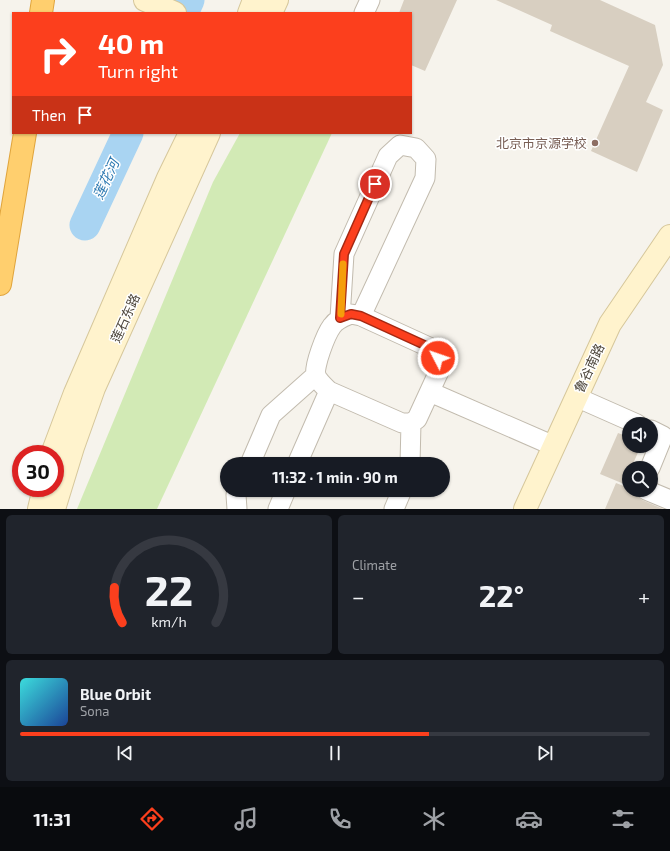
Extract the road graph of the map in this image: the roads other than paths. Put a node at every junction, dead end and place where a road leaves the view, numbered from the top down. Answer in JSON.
{"nodes":[{"id":1,"x":43,"y":0,"type":"edge"},
{"id":2,"x":254,"y":0,"type":"edge"},
{"id":3,"x":277,"y":0,"type":"edge"},
{"id":4,"x":370,"y":0,"type":"edge"},
{"id":5,"x":41,"y":12,"type":"edge"},
{"id":6,"x":249,"y":12,"type":"edge"},
{"id":7,"x":271,"y":12,"type":"edge"},
{"id":8,"x":364,"y":12,"type":"edge"},
{"id":9,"x":25,"y":134,"type":"edge"},
{"id":10,"x":190,"y":134,"type":"edge"},
{"id":11,"x":209,"y":134,"type":"edge"},
{"id":12,"x":670,"y":236,"type":"edge"},
{"id":13,"x":0,"y":284,"type":"edge"},
{"id":14,"x":361,"y":316,"type":"junction"},
{"id":15,"x":340,"y":318,"type":"junction"},
{"id":16,"x":316,"y":375,"type":"junction"},
{"id":17,"x":329,"y":390,"type":"junction"},
{"id":18,"x":430,"y":392,"type":"junction"},
{"id":19,"x":576,"y":397,"type":"junction"},
{"id":20,"x":622,"y":417,"type":"edge"},
{"id":21,"x":411,"y":423,"type":"junction"},
{"id":22,"x":658,"y":434,"type":"edge"},
{"id":23,"x":55,"y":445,"type":"edge"},
{"id":24,"x":554,"y":446,"type":"junction"},
{"id":25,"x":658,"y":448,"type":"edge"},
{"id":26,"x":253,"y":457,"type":"edge"},
{"id":27,"x":300,"y":457,"type":"edge"},
{"id":28,"x":410,"y":457,"type":"edge"},
{"id":29,"x":658,"y":495,"type":"edge"},
{"id":30,"x":42,"y":497,"type":"edge"},
{"id":31,"x":236,"y":497,"type":"edge"},
{"id":32,"x":283,"y":497,"type":"edge"},
{"id":33,"x":399,"y":497,"type":"edge"},
{"id":34,"x":670,"y":500,"type":"edge"},
{"id":35,"x":39,"y":509,"type":"edge"},
{"id":36,"x":54,"y":509,"type":"edge"},
{"id":37,"x":237,"y":509,"type":"edge"},
{"id":38,"x":278,"y":509,"type":"edge"},
{"id":39,"x":394,"y":509,"type":"edge"},
{"id":40,"x":525,"y":509,"type":"edge"}],
"edges":[{"from":1,"to":5,"type":"highway"},
{"from":2,"to":6,"type":"street"},
{"from":3,"to":7,"type":"street"},
{"from":4,"to":8,"type":"street"},
{"from":9,"to":13,"type":"highway"},
{"from":10,"to":23,"type":"street","name":"莲石东路"},
{"from":11,"to":36,"type":"street","name":"莲石东路"},
{"from":12,"to":19,"type":"street","name":"鲁谷南路"},
{"from":14,"to":15,"type":"street"},
{"from":14,"to":15,"type":"street"},
{"from":14,"to":18,"type":"street"},
{"from":15,"to":16,"type":"street"},
{"from":16,"to":17,"type":"street"},
{"from":16,"to":26,"type":"street"},
{"from":17,"to":21,"type":"street"},
{"from":17,"to":27,"type":"street"},
{"from":18,"to":21,"type":"street"},
{"from":18,"to":24,"type":"street"},
{"from":19,"to":20,"type":"street"},
{"from":19,"to":24,"type":"street","name":"鲁谷南路"},
{"from":21,"to":28,"type":"street"},
{"from":22,"to":25,"type":"street"},
{"from":24,"to":40,"type":"street","name":"鲁谷南路"},
{"from":29,"to":34,"type":"street"},
{"from":30,"to":35,"type":"street"},
{"from":31,"to":37,"type":"street"},
{"from":32,"to":38,"type":"street"},
{"from":33,"to":39,"type":"street"}]}
